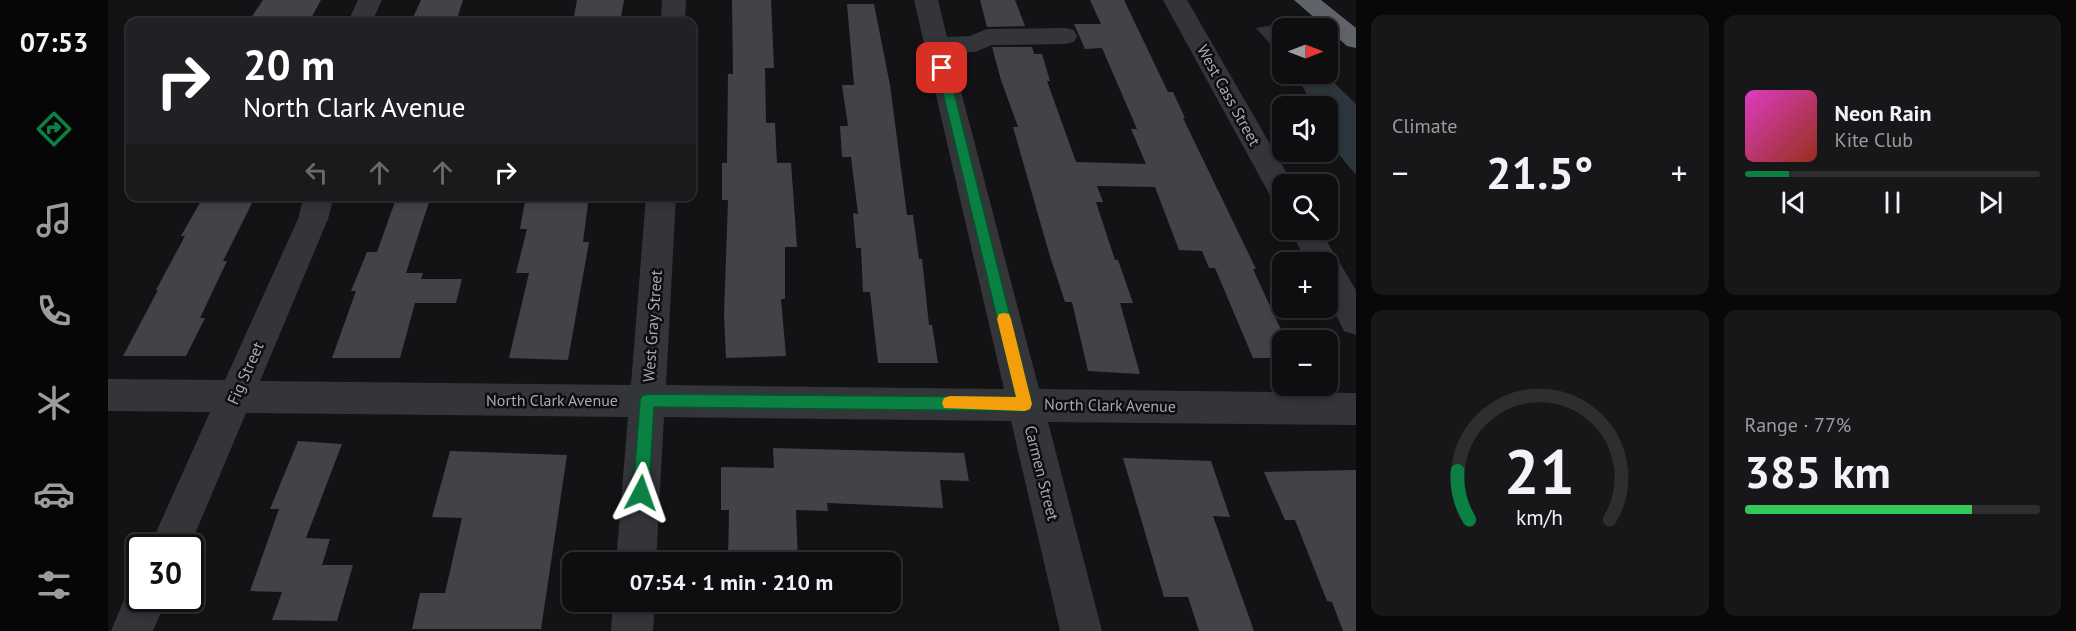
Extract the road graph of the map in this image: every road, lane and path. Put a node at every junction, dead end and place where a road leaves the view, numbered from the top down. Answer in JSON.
{"nodes":[{"id":1,"x":370,"y":0,"type":"edge"},
{"id":2,"x":674,"y":0,"type":"edge"},
{"id":3,"x":1175,"y":0,"type":"edge"},
{"id":4,"x":1306,"y":0,"type":"edge"},
{"id":5,"x":362,"y":18,"type":"edge"},
{"id":6,"x":673,"y":18,"type":"edge"},
{"id":7,"x":931,"y":22,"type":"edge"},
{"id":8,"x":1065,"y":36,"type":"dead end"},
{"id":9,"x":1356,"y":40,"type":"edge"},
{"id":10,"x":1273,"y":174,"type":"edge"},
{"id":11,"x":318,"y":201,"type":"edge"},
{"id":12,"x":661,"y":201,"type":"edge"},
{"id":13,"x":1338,"y":288,"type":"edge"},
{"id":14,"x":1356,"y":321,"type":"edge"},
{"id":15,"x":108,"y":395,"type":"edge"},
{"id":16,"x":234,"y":398,"type":"junction"},
{"id":17,"x":648,"y":400,"type":"junction"},
{"id":18,"x":1025,"y":404,"type":"junction"},
{"id":19,"x":1356,"y":409,"type":"edge"},
{"id":20,"x":175,"y":534,"type":"edge"},
{"id":21,"x":637,"y":552,"type":"edge"},
{"id":22,"x":140,"y":612,"type":"edge"},
{"id":23,"x":633,"y":612,"type":"edge"},
{"id":24,"x":132,"y":631,"type":"edge"},
{"id":25,"x":632,"y":631,"type":"edge"},
{"id":26,"x":1081,"y":631,"type":"edge"}],
"edges":[{"from":1,"to":5,"type":"street"},
{"from":2,"to":6,"type":"street"},
{"from":3,"to":10,"type":"street","name":"West Cass Street"},
{"from":4,"to":9,"type":"highway"},
{"from":7,"to":8,"type":"street"},
{"from":7,"to":18,"type":"street","name":"Carmen Street"},
{"from":11,"to":16,"type":"street","name":"Fig Street"},
{"from":12,"to":17,"type":"street","name":"West Gray Street"},
{"from":13,"to":14,"type":"street"},
{"from":15,"to":16,"type":"street","name":"North Clark Avenue"},
{"from":16,"to":17,"type":"street","name":"North Clark Avenue"},
{"from":16,"to":20,"type":"street","name":"Fig Street"},
{"from":17,"to":18,"type":"street","name":"North Clark Avenue"},
{"from":17,"to":21,"type":"street","name":"West Gray Street"},
{"from":18,"to":19,"type":"street","name":"North Clark Avenue"},
{"from":18,"to":26,"type":"street","name":"Carmen Street"},
{"from":22,"to":24,"type":"street"},
{"from":23,"to":25,"type":"street"}]}
